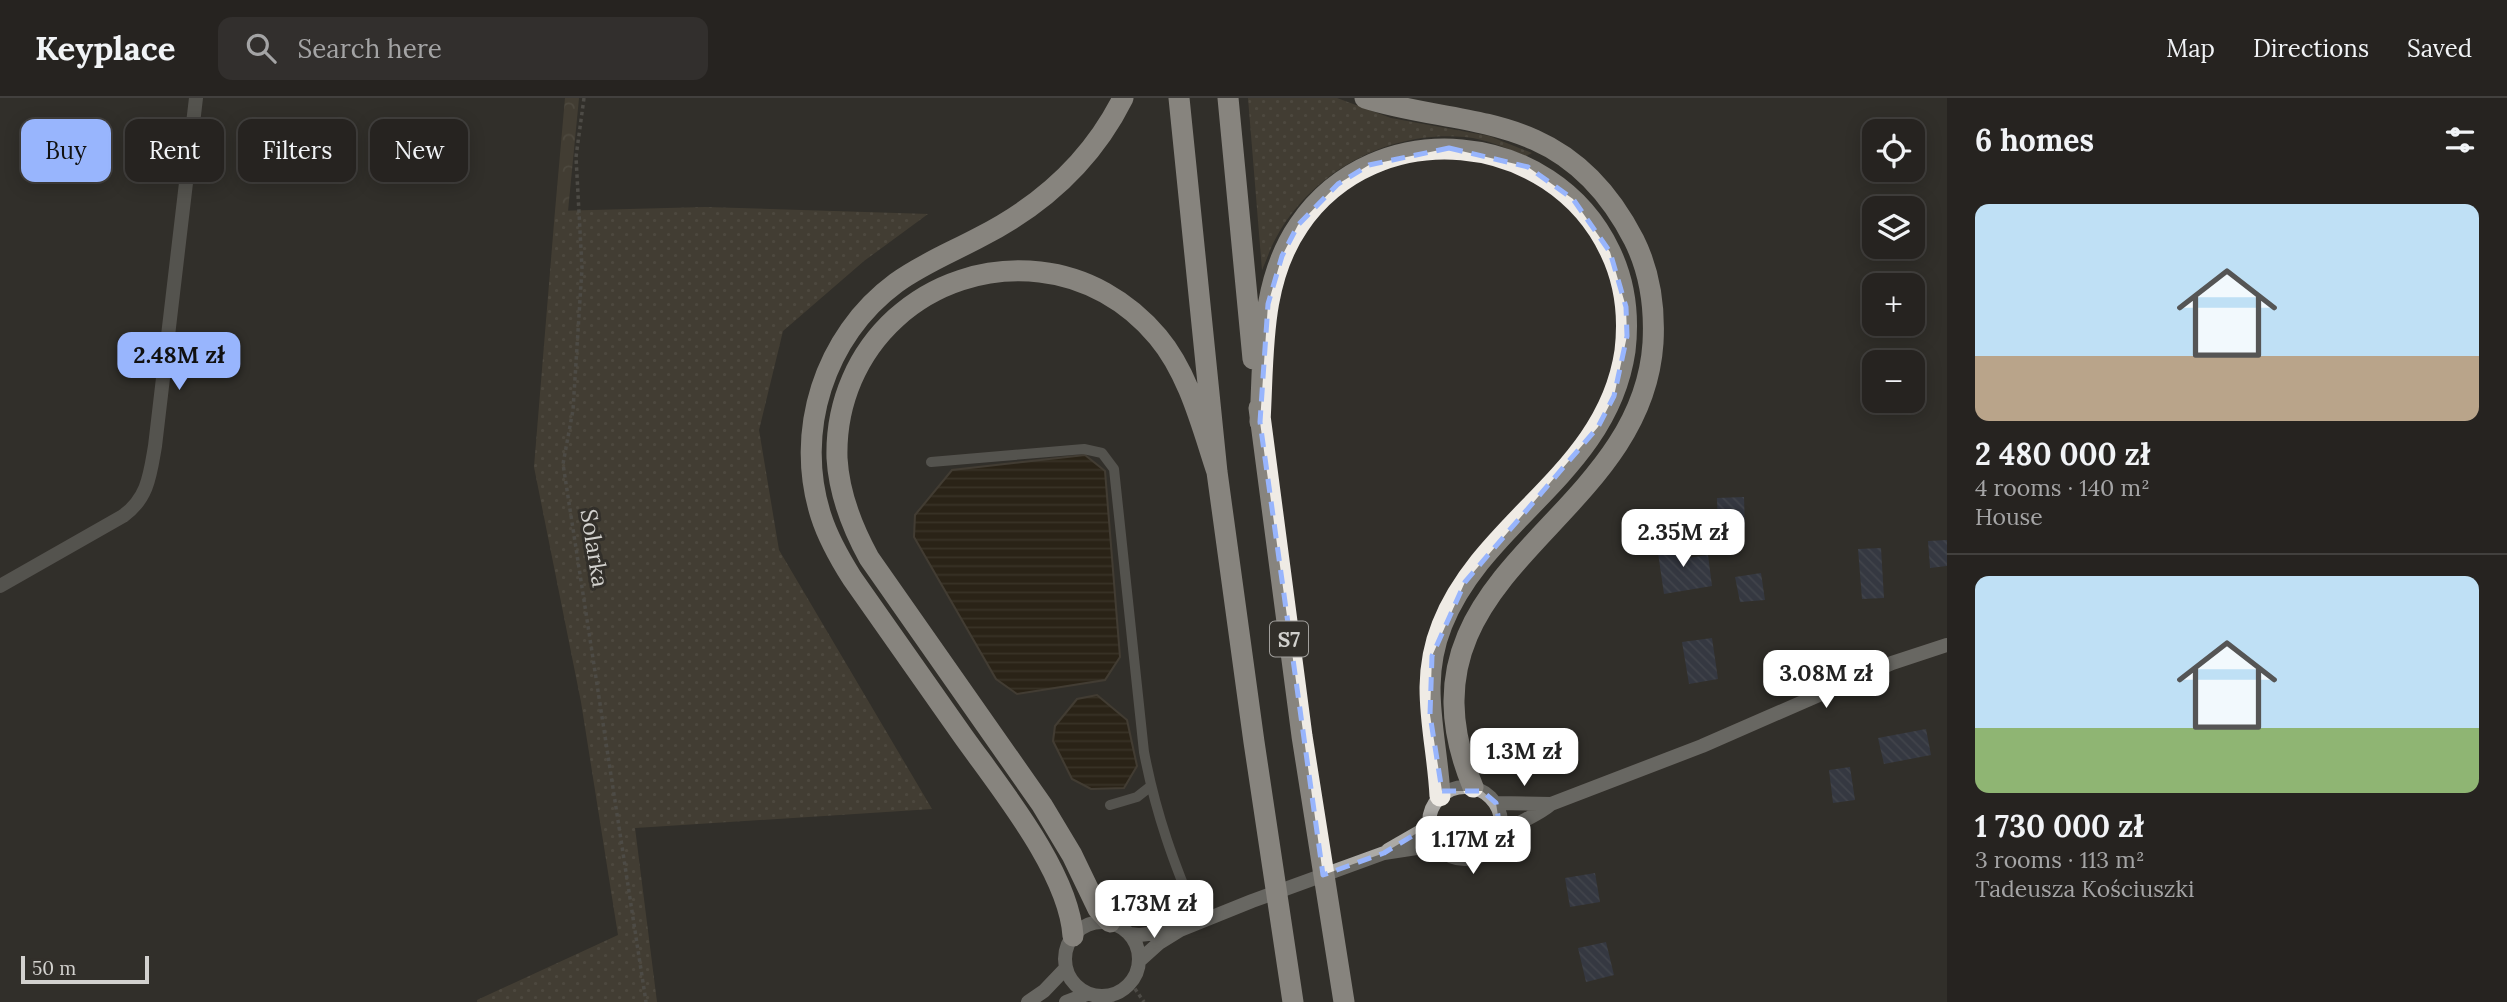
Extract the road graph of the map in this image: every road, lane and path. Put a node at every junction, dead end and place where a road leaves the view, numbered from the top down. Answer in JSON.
{"nodes":[{"id":1,"x":196,"y":98,"type":"edge"},
{"id":2,"x":584,"y":98,"type":"edge"},
{"id":3,"x":1123,"y":98,"type":"edge"},
{"id":4,"x":1178,"y":98,"type":"edge"},
{"id":5,"x":1228,"y":98,"type":"edge"},
{"id":6,"x":1365,"y":98,"type":"edge"},
{"id":7,"x":1260,"y":422,"type":"junction"},
{"id":8,"x":931,"y":462,"type":"dead end"},
{"id":9,"x":1217,"y":472,"type":"junction"},
{"id":10,"x":0,"y":586,"type":"edge"},
{"id":11,"x":1947,"y":645,"type":"edge"},
{"id":12,"x":1150,"y":786,"type":"junction"},
{"id":13,"x":1473,"y":788,"type":"junction"},
{"id":14,"x":1440,"y":796,"type":"junction"},
{"id":15,"x":1496,"y":803,"type":"junction"},
{"id":16,"x":1551,"y":804,"type":"junction"},
{"id":17,"x":1110,"y":805,"type":"dead end"},
{"id":18,"x":1428,"y":827,"type":"junction"},
{"id":19,"x":1501,"y":835,"type":"junction"},
{"id":20,"x":1436,"y":845,"type":"junction"},
{"id":21,"x":1384,"y":853,"type":"junction"},
{"id":22,"x":1110,"y":922,"type":"junction"},
{"id":23,"x":1199,"y":923,"type":"junction"},
{"id":24,"x":1180,"y":930,"type":"junction"},
{"id":25,"x":1130,"y":934,"type":"junction"},
{"id":26,"x":1073,"y":936,"type":"junction"},
{"id":27,"x":1139,"y":961,"type":"junction"},
{"id":28,"x":1065,"y":969,"type":"junction"},
{"id":29,"x":1130,"y":983,"type":"junction"},
{"id":30,"x":1087,"y":994,"type":"junction"},
{"id":31,"x":1111,"y":999,"type":"edge"},
{"id":32,"x":646,"y":1002,"type":"edge"},
{"id":33,"x":1028,"y":1002,"type":"edge"},
{"id":34,"x":1066,"y":1002,"type":"edge"},
{"id":35,"x":1144,"y":1002,"type":"edge"},
{"id":36,"x":1293,"y":1002,"type":"edge"},
{"id":37,"x":1344,"y":1002,"type":"edge"}],
"edges":[{"from":1,"to":10,"type":"street"},
{"from":2,"to":32,"type":"path","name":"Solarka"},
{"from":3,"to":26,"type":"highway"},
{"from":4,"to":9,"type":"highway","number":"S7"},
{"from":5,"to":7,"type":"highway","number":"S7"},
{"from":6,"to":13,"type":"highway"},
{"from":7,"to":14,"type":"highway"},
{"from":7,"to":37,"type":"highway","number":"S7"},
{"from":8,"to":12,"type":"lane"},
{"from":9,"to":22,"type":"highway"},
{"from":9,"to":36,"type":"highway","number":"S7"},
{"from":11,"to":16,"type":"street"},
{"from":12,"to":17,"type":"lane"},
{"from":12,"to":23,"type":"lane"},
{"from":13,"to":14,"type":"street"},
{"from":13,"to":15,"type":"street"},
{"from":14,"to":18,"type":"street"},
{"from":15,"to":16,"type":"street"},
{"from":15,"to":19,"type":"street"},
{"from":16,"to":19,"type":"street"},
{"from":18,"to":20,"type":"street"},
{"from":18,"to":21,"type":"street"},
{"from":19,"to":20,"type":"street"},
{"from":20,"to":21,"type":"street"},
{"from":21,"to":23,"type":"street"},
{"from":22,"to":25,"type":"street"},
{"from":22,"to":26,"type":"street"},
{"from":23,"to":24,"type":"street"},
{"from":24,"to":25,"type":"street"},
{"from":24,"to":27,"type":"street"},
{"from":25,"to":27,"type":"street"},
{"from":26,"to":28,"type":"street"},
{"from":27,"to":29,"type":"street"},
{"from":28,"to":30,"type":"street"},
{"from":28,"to":33,"type":"street"},
{"from":29,"to":31,"type":"street"},
{"from":29,"to":35,"type":"path"},
{"from":30,"to":31,"type":"street"},
{"from":30,"to":34,"type":"street"}]}
